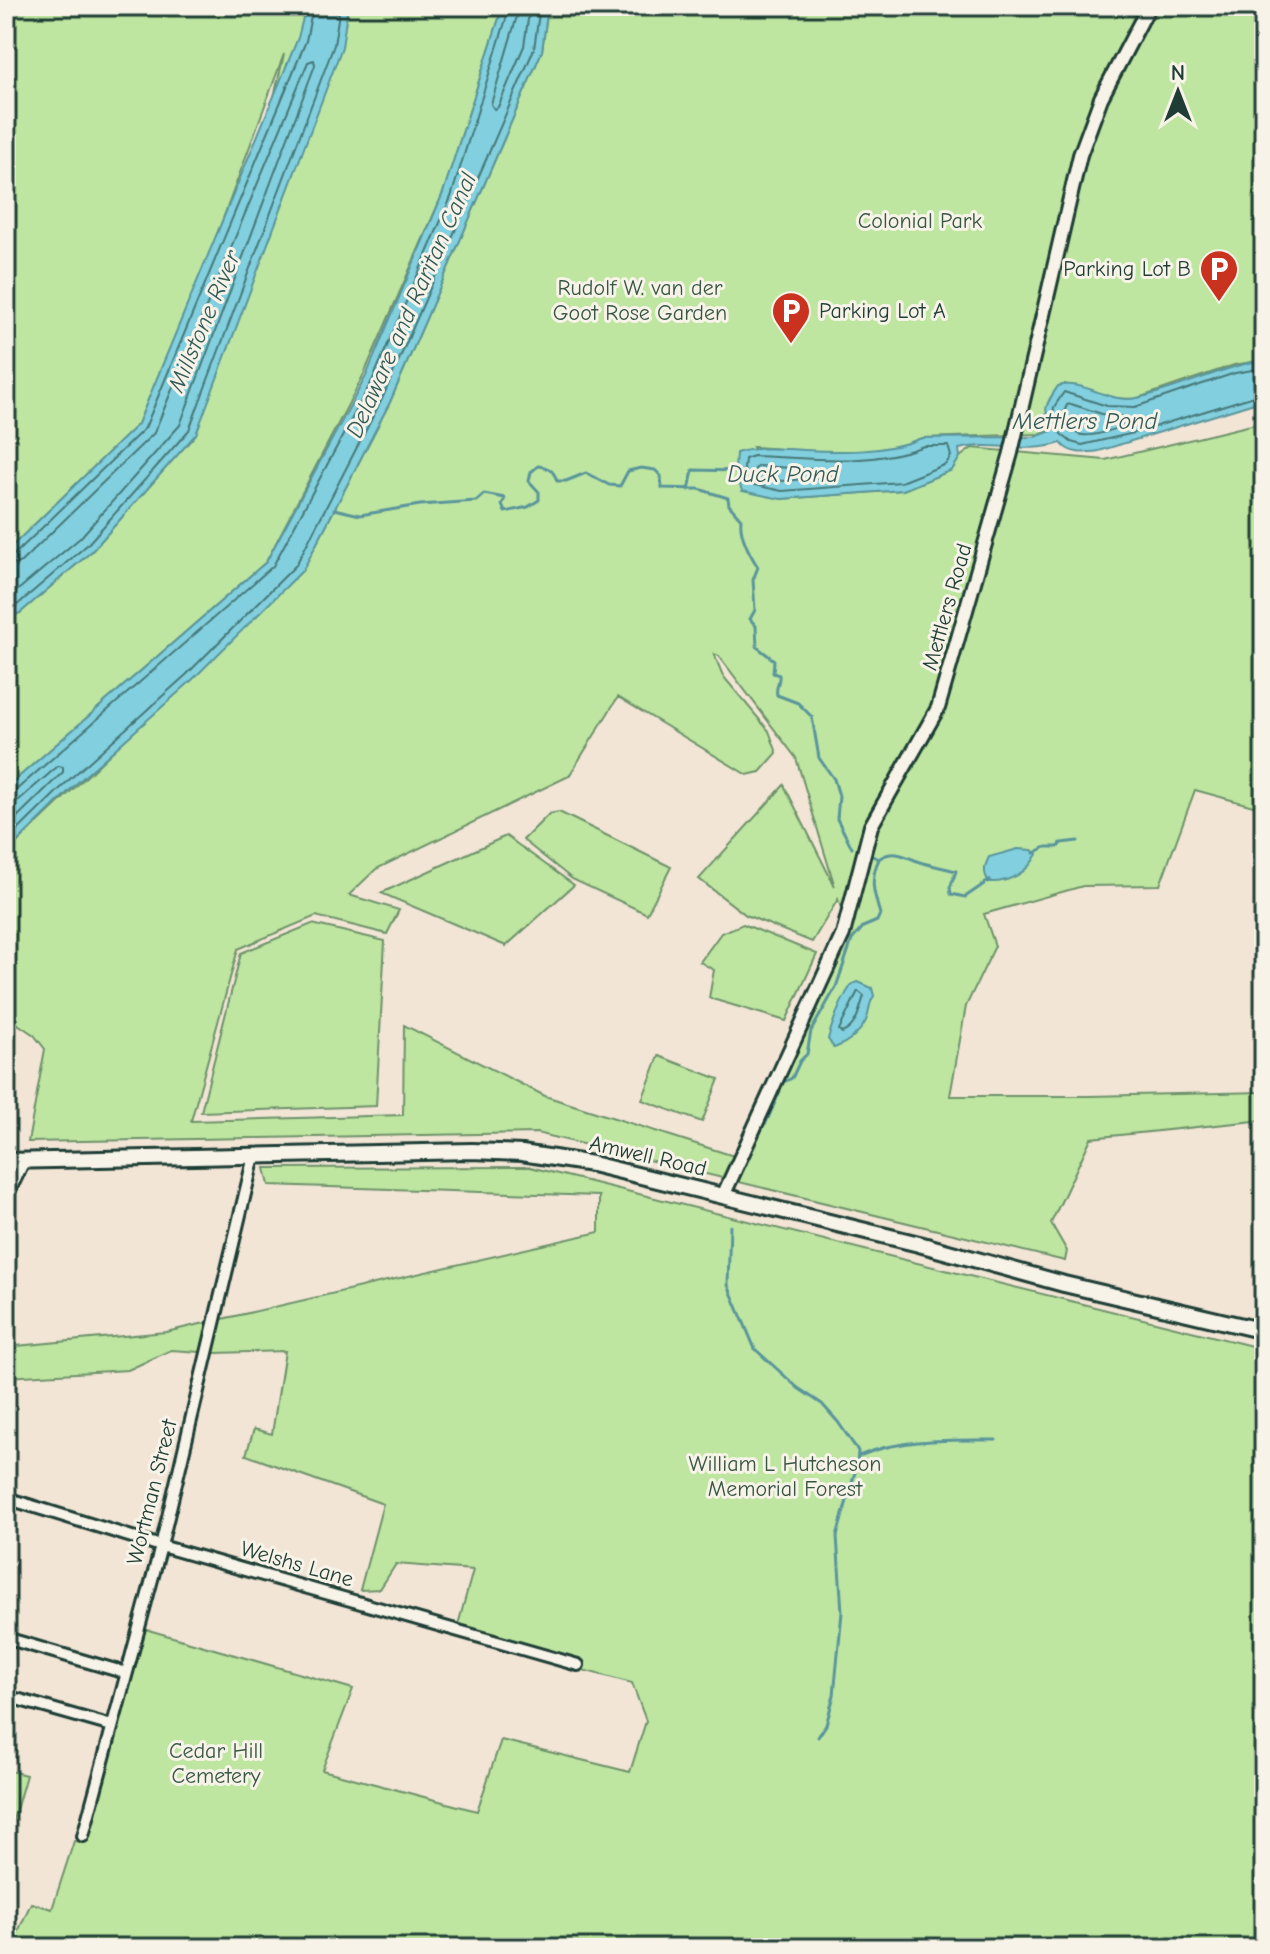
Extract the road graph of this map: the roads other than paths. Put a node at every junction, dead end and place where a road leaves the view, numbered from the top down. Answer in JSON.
{"nodes":[{"id":1,"x":1149,"y":6,"type":"edge"},
{"id":2,"x":254,"y":1156,"type":"junction"},
{"id":3,"x":6,"y":1161,"type":"edge"},
{"id":4,"x":24,"y":1161,"type":"junction"},
{"id":5,"x":723,"y":1196,"type":"junction"},
{"id":6,"x":6,"y":1198,"type":"edge"},
{"id":7,"x":1264,"y":1331,"type":"edge"},
{"id":8,"x":6,"y":1498,"type":"edge"},
{"id":9,"x":161,"y":1546,"type":"junction"},
{"id":10,"x":6,"y":1638,"type":"edge"},
{"id":11,"x":578,"y":1665,"type":"dead end"},
{"id":12,"x":126,"y":1673,"type":"junction"},
{"id":13,"x":6,"y":1696,"type":"edge"},
{"id":14,"x":112,"y":1726,"type":"junction"},
{"id":15,"x":83,"y":1836,"type":"dead end"}],
"edges":[{"from":1,"to":5,"type":"street","name":"Mettlers Road"},
{"from":2,"to":4,"type":"main road","name":"Amwell Road"},
{"from":2,"to":5,"type":"main road","name":"Amwell Road"},
{"from":2,"to":9,"type":"street","name":"Wortman Street"},
{"from":3,"to":4,"type":"main road","name":"Amwell Road"},
{"from":4,"to":6,"type":"street"},
{"from":5,"to":7,"type":"main road","name":"Amwell Road"},
{"from":8,"to":9,"type":"street","name":"Welshs Lane"},
{"from":9,"to":11,"type":"street","name":"Welshs Lane"},
{"from":9,"to":12,"type":"street","name":"Wortman Street"},
{"from":10,"to":12,"type":"street"},
{"from":12,"to":14,"type":"street","name":"Wortman Street"},
{"from":13,"to":14,"type":"street"},
{"from":14,"to":15,"type":"street","name":"Wortman Street"}]}
